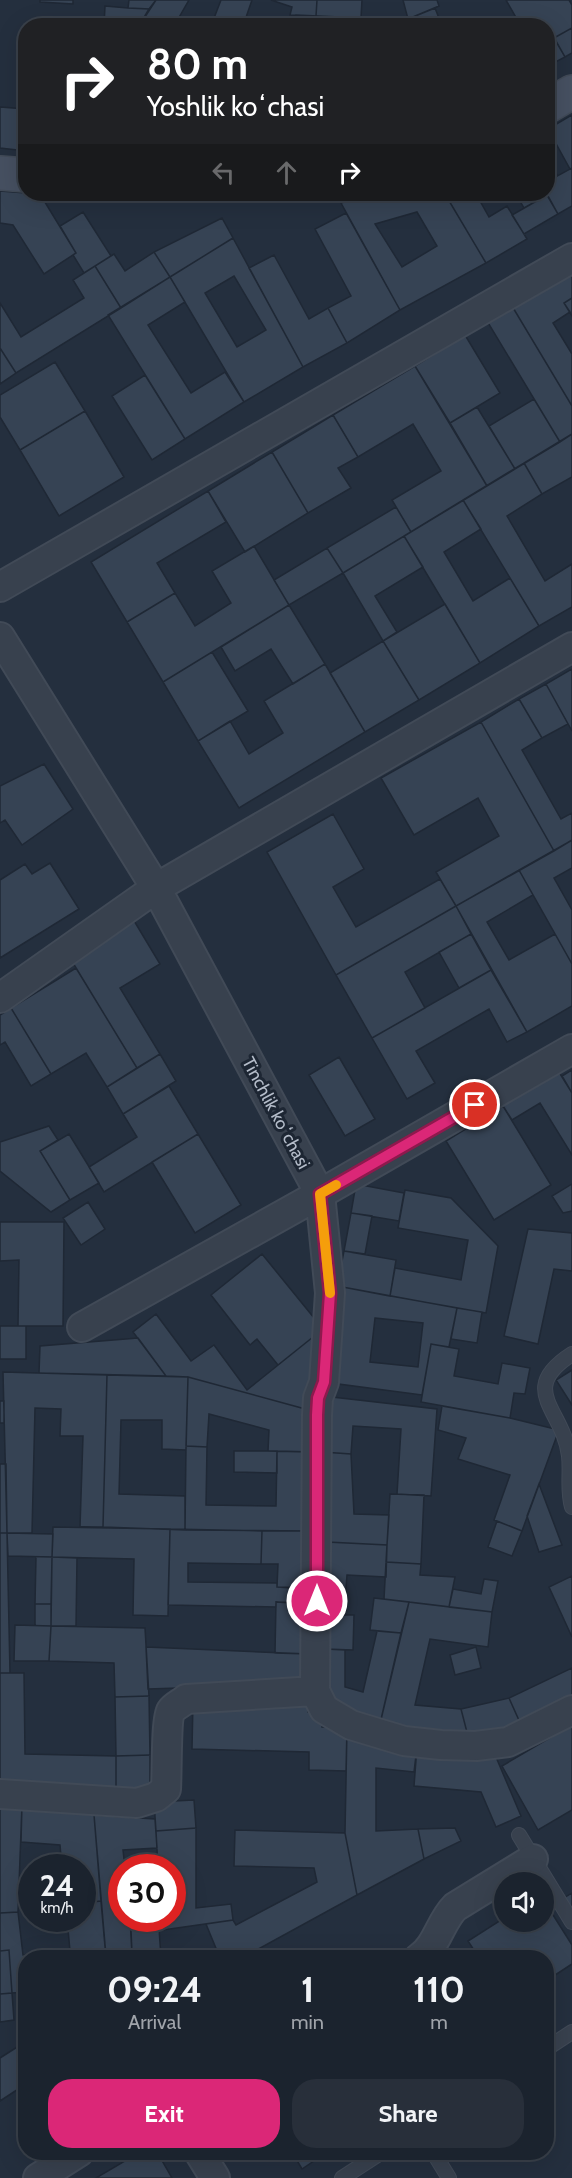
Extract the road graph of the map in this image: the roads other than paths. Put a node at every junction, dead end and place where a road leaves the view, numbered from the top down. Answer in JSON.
{"nodes":[{"id":1,"x":572,"y":92,"type":"edge"},
{"id":2,"x":555,"y":102,"type":"edge"},
{"id":3,"x":0,"y":173,"type":"edge"},
{"id":4,"x":18,"y":174,"type":"edge"},
{"id":5,"x":572,"y":258,"type":"edge"},
{"id":6,"x":0,"y":587,"type":"edge"},
{"id":7,"x":0,"y":637,"type":"edge"},
{"id":8,"x":572,"y":647,"type":"edge"},
{"id":9,"x":156,"y":888,"type":"junction"},
{"id":10,"x":0,"y":998,"type":"edge"},
{"id":11,"x":572,"y":1049,"type":"edge"},
{"id":12,"x":320,"y":1194,"type":"junction"},
{"id":13,"x":82,"y":1327,"type":"dead end"},
{"id":14,"x":572,"y":1354,"type":"edge"},
{"id":15,"x":572,"y":1507,"type":"edge"},
{"id":16,"x":315,"y":1691,"type":"junction"},
{"id":17,"x":572,"y":1710,"type":"edge"},
{"id":18,"x":0,"y":1794,"type":"edge"},
{"id":19,"x":519,"y":1835,"type":"dead end"},
{"id":20,"x":533,"y":1859,"type":"junction"},
{"id":21,"x":572,"y":1922,"type":"edge"},
{"id":22,"x":428,"y":1950,"type":"edge"},
{"id":23,"x":572,"y":2032,"type":"edge"},
{"id":24,"x":554,"y":2044,"type":"edge"},
{"id":25,"x":66,"y":2160,"type":"edge"},
{"id":26,"x":204,"y":2160,"type":"edge"},
{"id":27,"x":370,"y":2160,"type":"edge"},
{"id":28,"x":438,"y":2160,"type":"edge"},
{"id":29,"x":38,"y":2178,"type":"edge"},
{"id":30,"x":215,"y":2178,"type":"edge"},
{"id":31,"x":342,"y":2178,"type":"edge"},
{"id":32,"x":449,"y":2178,"type":"edge"}],
"edges":[{"from":1,"to":2,"type":"street"},
{"from":3,"to":4,"type":"street"},
{"from":5,"to":6,"type":"street"},
{"from":7,"to":9,"type":"street","name":"Tinchlik koʻchasi"},
{"from":8,"to":9,"type":"street"},
{"from":9,"to":10,"type":"street"},
{"from":9,"to":12,"type":"street","name":"Tinchlik koʻchasi"},
{"from":11,"to":12,"type":"street"},
{"from":12,"to":13,"type":"street"},
{"from":12,"to":16,"type":"street","name":"Tinchlik koʻchasi"},
{"from":14,"to":15,"type":"lane"},
{"from":16,"to":17,"type":"street"},
{"from":16,"to":18,"type":"street"},
{"from":19,"to":20,"type":"lane"},
{"from":20,"to":21,"type":"lane"},
{"from":20,"to":22,"type":"street"},
{"from":23,"to":24,"type":"lane"},
{"from":25,"to":29,"type":"street"},
{"from":26,"to":30,"type":"street"},
{"from":27,"to":31,"type":"lane"},
{"from":28,"to":32,"type":"lane"}]}
